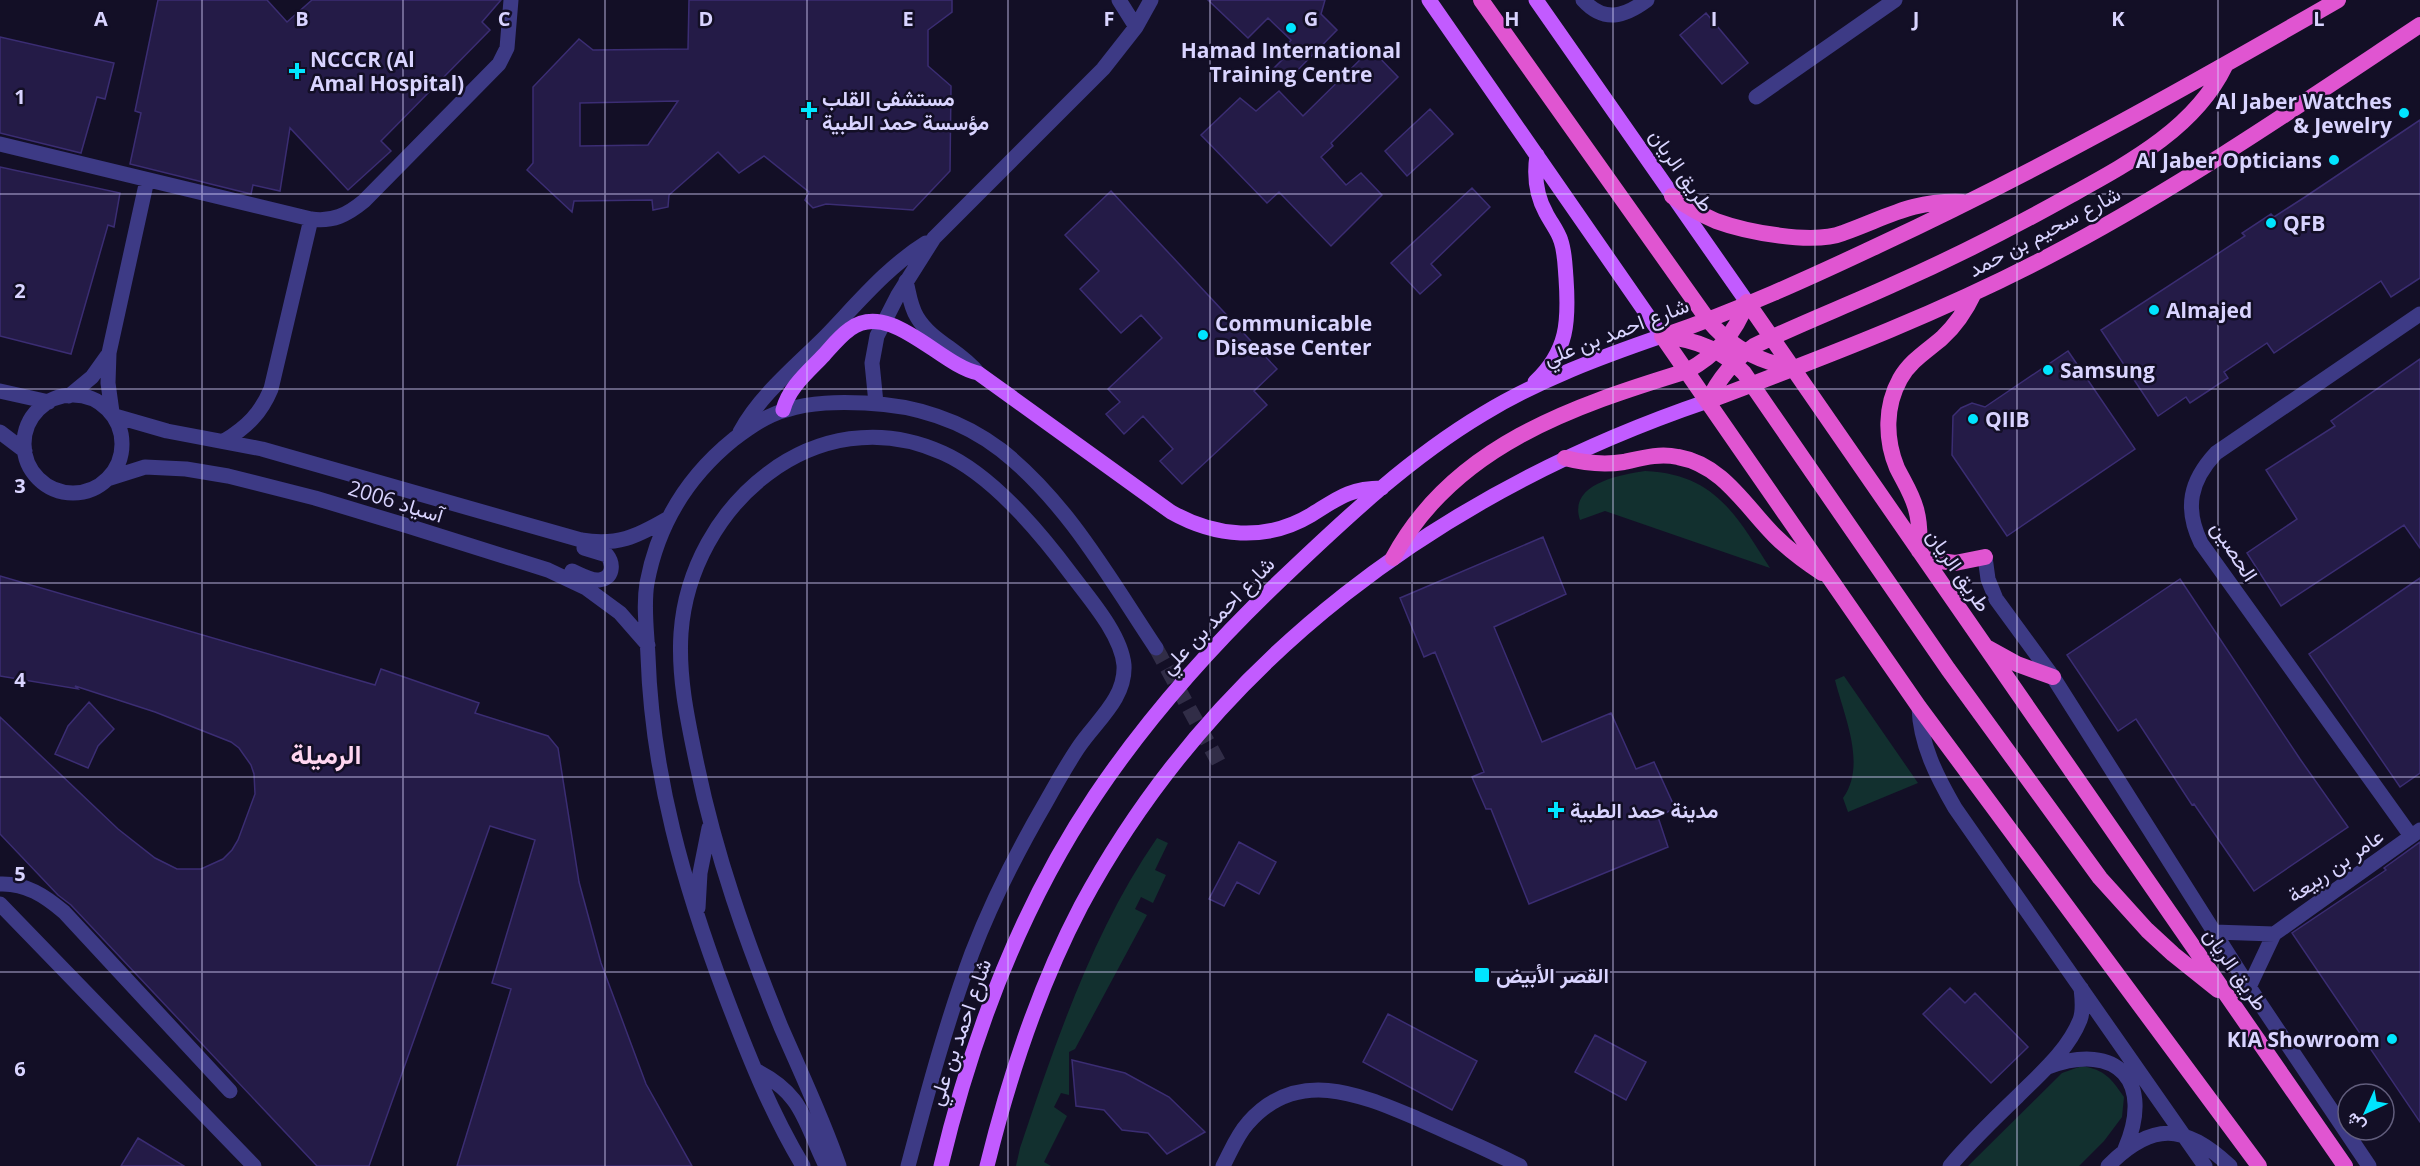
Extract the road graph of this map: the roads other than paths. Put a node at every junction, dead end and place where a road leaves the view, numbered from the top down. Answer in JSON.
{"nodes":[{"id":1,"x":511,"y":0,"type":"edge"},
{"id":2,"x":1119,"y":0,"type":"edge"},
{"id":3,"x":1151,"y":0,"type":"edge"},
{"id":4,"x":1429,"y":0,"type":"edge"},
{"id":5,"x":1481,"y":0,"type":"edge"},
{"id":6,"x":1536,"y":0,"type":"edge"},
{"id":7,"x":1583,"y":0,"type":"edge"},
{"id":8,"x":1647,"y":0,"type":"edge"},
{"id":9,"x":1895,"y":0,"type":"edge"},
{"id":10,"x":2338,"y":0,"type":"edge"},
{"id":11,"x":2420,"y":25,"type":"edge"},
{"id":12,"x":1136,"y":27,"type":"junction"},
{"id":13,"x":2225,"y":65,"type":"junction"},
{"id":14,"x":1756,"y":97,"type":"dead end"},
{"id":15,"x":0,"y":144,"type":"edge"},
{"id":16,"x":1537,"y":155,"type":"junction"},
{"id":17,"x":147,"y":180,"type":"junction"},
{"id":18,"x":1672,"y":195,"type":"junction"},
{"id":19,"x":1966,"y":203,"type":"junction"},
{"id":20,"x":311,"y":219,"type":"junction"},
{"id":21,"x":934,"y":238,"type":"junction"},
{"id":22,"x":906,"y":281,"type":"junction"},
{"id":23,"x":1974,"y":293,"type":"junction"},
{"id":24,"x":1747,"y":302,"type":"junction"},
{"id":25,"x":2420,"y":314,"type":"edge"},
{"id":26,"x":1708,"y":320,"type":"junction"},
{"id":27,"x":882,"y":324,"type":"junction"},
{"id":28,"x":1662,"y":336,"type":"junction"},
{"id":29,"x":1772,"y":338,"type":"junction"},
{"id":30,"x":1722,"y":345,"type":"junction"},
{"id":31,"x":109,"y":353,"type":"junction"},
{"id":32,"x":1739,"y":357,"type":"junction"},
{"id":33,"x":1793,"y":368,"type":"junction"},
{"id":34,"x":1687,"y":371,"type":"junction"},
{"id":35,"x":978,"y":373,"type":"junction"},
{"id":36,"x":1753,"y":384,"type":"junction"},
{"id":37,"x":0,"y":391,"type":"edge"},
{"id":38,"x":1523,"y":392,"type":"junction"},
{"id":39,"x":69,"y":396,"type":"junction"},
{"id":40,"x":1708,"y":401,"type":"junction"},
{"id":41,"x":49,"y":402,"type":"junction"},
{"id":42,"x":876,"y":403,"type":"junction"},
{"id":43,"x":783,"y":410,"type":"junction"},
{"id":44,"x":113,"y":414,"type":"junction"},
{"id":45,"x":0,"y":432,"type":"edge"},
{"id":46,"x":738,"y":436,"type":"junction"},
{"id":47,"x":224,"y":441,"type":"junction"},
{"id":48,"x":25,"y":451,"type":"junction"},
{"id":49,"x":1565,"y":458,"type":"junction"},
{"id":50,"x":107,"y":479,"type":"junction"},
{"id":51,"x":1382,"y":488,"type":"junction"},
{"id":52,"x":667,"y":519,"type":"junction"},
{"id":53,"x":561,"y":535,"type":"junction"},
{"id":54,"x":1922,"y":555,"type":"junction"},
{"id":55,"x":1985,"y":557,"type":"joint"},
{"id":56,"x":1393,"y":558,"type":"junction"},
{"id":57,"x":548,"y":570,"type":"junction"},
{"id":58,"x":1831,"y":578,"type":"junction"},
{"id":59,"x":648,"y":645,"type":"junction"},
{"id":60,"x":1984,"y":645,"type":"junction"},
{"id":61,"x":1156,"y":648,"type":"tunnel mouth"},
{"id":62,"x":2053,"y":677,"type":"junction"},
{"id":63,"x":1919,"y":707,"type":"junction"},
{"id":64,"x":710,"y":825,"type":"junction"},
{"id":65,"x":2416,"y":833,"type":"edge"},
{"id":66,"x":0,"y":884,"type":"edge"},
{"id":67,"x":0,"y":904,"type":"edge"},
{"id":68,"x":698,"y":922,"type":"junction"},
{"id":69,"x":2214,"y":932,"type":"junction"},
{"id":70,"x":2274,"y":934,"type":"junction"},
{"id":71,"x":2249,"y":987,"type":"junction"},
{"id":72,"x":2081,"y":988,"type":"junction"},
{"id":73,"x":2229,"y":998,"type":"junction"},
{"id":74,"x":2047,"y":1067,"type":"junction"},
{"id":75,"x":755,"y":1070,"type":"junction"},
{"id":76,"x":230,"y":1091,"type":"dead end"},
{"id":77,"x":2183,"y":1135,"type":"junction"},
{"id":78,"x":2125,"y":1149,"type":"junction"},
{"id":79,"x":254,"y":1166,"type":"edge"},
{"id":80,"x":803,"y":1166,"type":"edge"},
{"id":81,"x":826,"y":1166,"type":"edge"},
{"id":82,"x":839,"y":1166,"type":"edge"},
{"id":83,"x":908,"y":1166,"type":"edge"},
{"id":84,"x":941,"y":1166,"type":"edge"},
{"id":85,"x":987,"y":1166,"type":"edge"},
{"id":86,"x":1223,"y":1166,"type":"edge"},
{"id":87,"x":1520,"y":1166,"type":"edge"},
{"id":88,"x":1950,"y":1166,"type":"edge"},
{"id":89,"x":2108,"y":1166,"type":"edge"},
{"id":90,"x":2205,"y":1166,"type":"edge"},
{"id":91,"x":2230,"y":1166,"type":"edge"},
{"id":92,"x":2259,"y":1166,"type":"edge"},
{"id":93,"x":2345,"y":1166,"type":"edge"},
{"id":94,"x":2368,"y":1166,"type":"edge"}],
"edges":[{"from":1,"to":20,"type":"street"},
{"from":2,"to":12,"type":"street"},
{"from":3,"to":12,"type":"street"},
{"from":4,"to":16,"type":"main road"},
{"from":5,"to":26,"type":"highway"},
{"from":6,"to":18,"type":"main road","name":"طريق الريان"},
{"from":7,"to":8,"type":"street"},
{"from":9,"to":14,"type":"street"},
{"from":10,"to":13,"type":"highway"},
{"from":11,"to":23,"type":"highway","name":"شارع سحيم بن حمد"},
{"from":12,"to":21,"type":"street"},
{"from":13,"to":19,"type":"highway"},
{"from":13,"to":29,"type":"highway"},
{"from":15,"to":17,"type":"street"},
{"from":16,"to":28,"type":"main road"},
{"from":16,"to":38,"type":"main road"},
{"from":17,"to":20,"type":"street"},
{"from":17,"to":31,"type":"street"},
{"from":18,"to":19,"type":"highway"},
{"from":18,"to":24,"type":"main road","name":"طريق الريان"},
{"from":19,"to":24,"type":"highway"},
{"from":20,"to":47,"type":"street"},
{"from":21,"to":22,"type":"street"},
{"from":21,"to":46,"type":"street"},
{"from":22,"to":27,"type":"street"},
{"from":22,"to":35,"type":"street"},
{"from":23,"to":33,"type":"highway","name":"شارع سحيم بن حمد"},
{"from":23,"to":54,"type":"highway"},
{"from":24,"to":26,"type":"highway","name":"شارع احمد بن علي"},
{"from":24,"to":29,"type":"highway","name":"طريق الريان"},
{"from":24,"to":30,"type":"highway"},
{"from":25,"to":65,"type":"street","name":"الحصين"},
{"from":26,"to":28,"type":"highway","name":"شارع احمد بن علي"},
{"from":26,"to":30,"type":"highway"},
{"from":27,"to":35,"type":"main road"},
{"from":27,"to":42,"type":"street"},
{"from":27,"to":43,"type":"main road"},
{"from":28,"to":30,"type":"highway"},
{"from":28,"to":34,"type":"highway"},
{"from":28,"to":38,"type":"main road","name":"شارع احمد بن علي"},
{"from":29,"to":32,"type":"highway"},
{"from":29,"to":33,"type":"highway","name":"طريق الريان"},
{"from":30,"to":32,"type":"highway"},
{"from":30,"to":34,"type":"highway"},
{"from":31,"to":39,"type":"street"},
{"from":31,"to":44,"type":"street"},
{"from":32,"to":33,"type":"highway"},
{"from":32,"to":36,"type":"highway"},
{"from":32,"to":40,"type":"highway"},
{"from":33,"to":36,"type":"highway"},
{"from":33,"to":54,"type":"highway","name":"طريق الريان"},
{"from":34,"to":40,"type":"highway"},
{"from":34,"to":56,"type":"highway"},
{"from":35,"to":51,"type":"main road"},
{"from":36,"to":40,"type":"highway"},
{"from":36,"to":73,"type":"highway"},
{"from":37,"to":41,"type":"street"},
{"from":38,"to":51,"type":"main road","name":"شارع احمد بن علي"},
{"from":39,"to":41,"type":"street"},
{"from":39,"to":44,"type":"street"},
{"from":40,"to":49,"type":"main road"},
{"from":40,"to":58,"type":"highway"},
{"from":41,"to":48,"type":"street"},
{"from":42,"to":43,"type":"street","name":"شارع احمد بن علي"},
{"from":42,"to":61,"type":"street","name":"شارع احمد بن علي"},
{"from":43,"to":46,"type":"street","name":"شارع احمد بن علي"},
{"from":44,"to":47,"type":"street","name":"آسياد 2006"},
{"from":44,"to":50,"type":"street"},
{"from":45,"to":48,"type":"street"},
{"from":46,"to":52,"type":"street","name":"شارع احمد بن علي"},
{"from":47,"to":53,"type":"street","name":"آسياد 2006"},
{"from":48,"to":50,"type":"street"},
{"from":49,"to":56,"type":"main road"},
{"from":49,"to":58,"type":"highway"},
{"from":50,"to":57,"type":"street","name":"آسياد 2006"},
{"from":51,"to":84,"type":"main road","name":"شارع احمد بن علي"},
{"from":52,"to":53,"type":"street","name":"آسياد 2006"},
{"from":52,"to":59,"type":"street","name":"شارع احمد بن علي"},
{"from":53,"to":57,"type":"street"},
{"from":54,"to":55,"type":"highway"},
{"from":54,"to":60,"type":"highway","name":"طريق الريان"},
{"from":55,"to":62,"type":"street","name":"طريق الريان"},
{"from":56,"to":85,"type":"main road"},
{"from":57,"to":59,"type":"street","name":"آسياد 2006"},
{"from":58,"to":63,"type":"highway"},
{"from":59,"to":68,"type":"street","name":"شارع احمد بن علي"},
{"from":60,"to":62,"type":"highway"},
{"from":60,"to":73,"type":"highway","name":"طريق الريان"},
{"from":62,"to":69,"type":"street","name":"طريق الريان"},
{"from":63,"to":72,"type":"street"},
{"from":63,"to":92,"type":"highway"},
{"from":64,"to":68,"type":"street"},
{"from":64,"to":82,"type":"street"},
{"from":64,"to":83,"type":"street"},
{"from":65,"to":70,"type":"street","name":"عامر بن ربيعة"},
{"from":66,"to":76,"type":"street"},
{"from":67,"to":79,"type":"street"},
{"from":68,"to":75,"type":"street","name":"شارع احمد بن علي"},
{"from":69,"to":70,"type":"street"},
{"from":69,"to":71,"type":"street","name":"طريق الريان"},
{"from":70,"to":71,"type":"street","name":"عامر بن ربيعة"},
{"from":71,"to":94,"type":"street","name":"طريق الريان"},
{"from":72,"to":74,"type":"street"},
{"from":72,"to":77,"type":"street"},
{"from":73,"to":93,"type":"highway","name":"طريق الريان"},
{"from":74,"to":78,"type":"street"},
{"from":74,"to":88,"type":"street"},
{"from":75,"to":80,"type":"street","name":"شارع احمد بن علي"},
{"from":75,"to":81,"type":"street"},
{"from":77,"to":78,"type":"street"},
{"from":77,"to":90,"type":"street"},
{"from":77,"to":91,"type":"street"},
{"from":78,"to":89,"type":"street"},
{"from":86,"to":87,"type":"street"}]}
